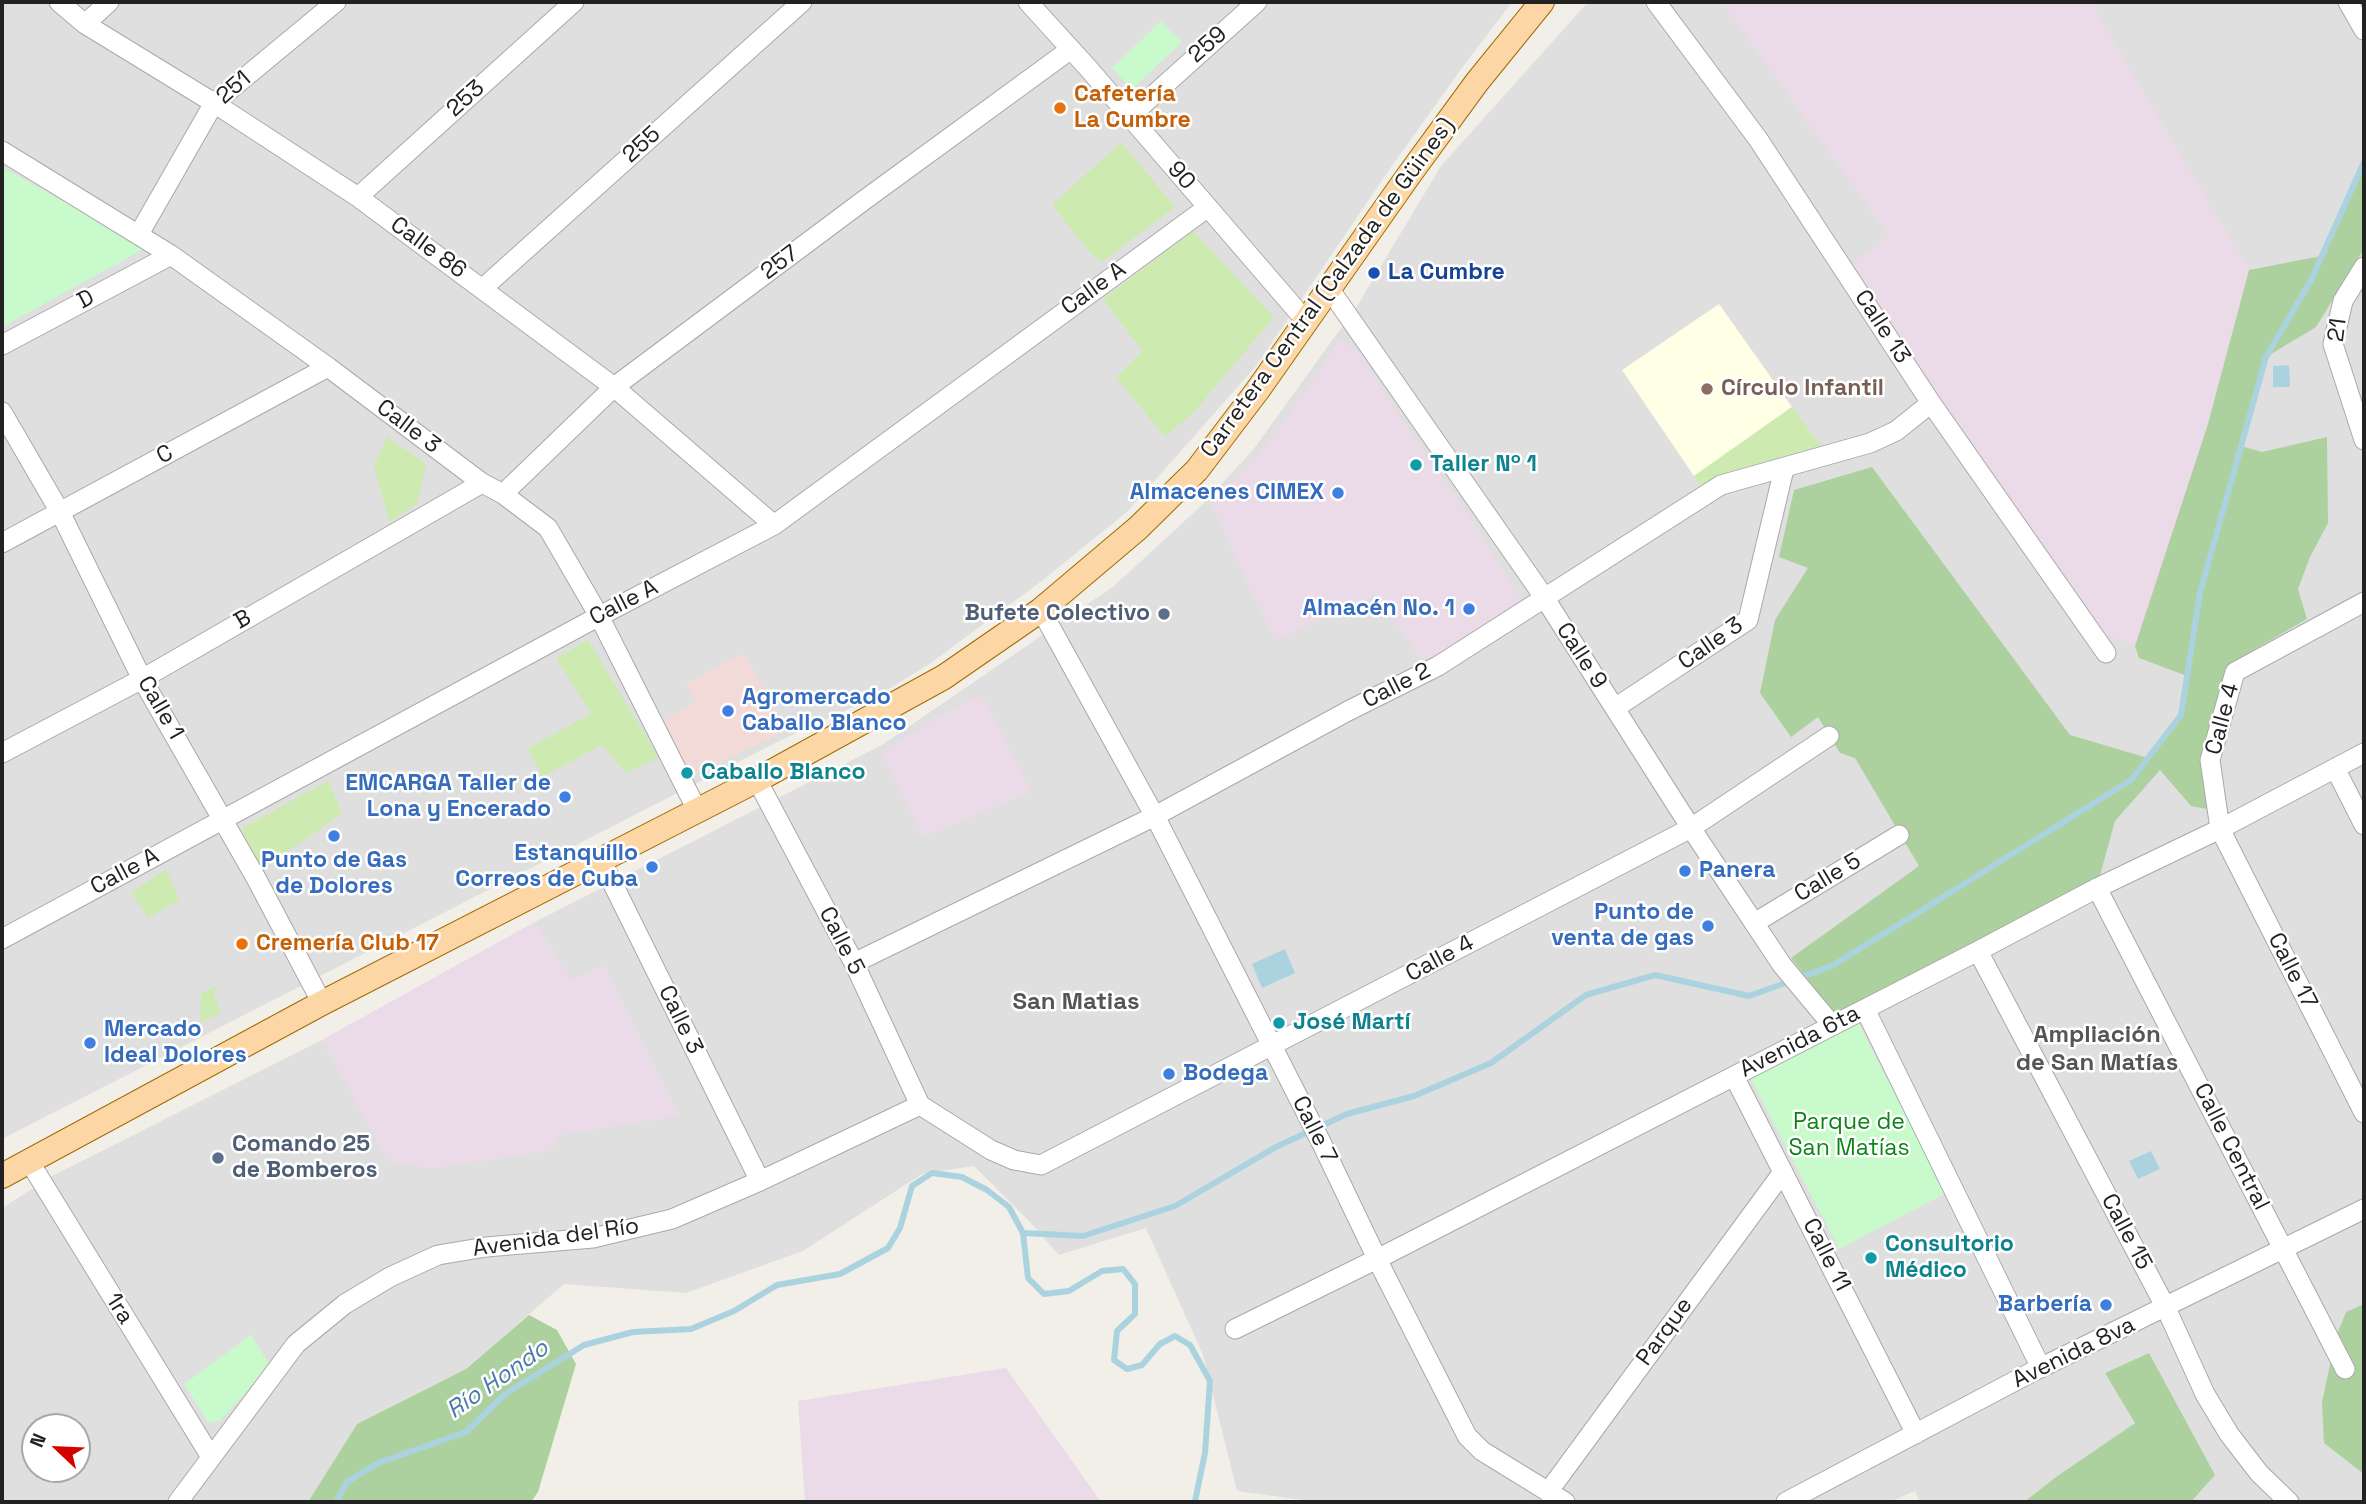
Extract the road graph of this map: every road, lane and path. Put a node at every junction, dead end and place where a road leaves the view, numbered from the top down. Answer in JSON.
{"nodes":[{"id":1,"x":59,"y":2,"type":"edge"},
{"id":2,"x":109,"y":2,"type":"edge"},
{"id":3,"x":336,"y":2,"type":"edge"},
{"id":4,"x":574,"y":2,"type":"edge"},
{"id":5,"x":802,"y":2,"type":"edge"},
{"id":6,"x":1030,"y":2,"type":"edge"},
{"id":7,"x":1257,"y":2,"type":"edge"},
{"id":8,"x":1542,"y":2,"type":"edge"},
{"id":9,"x":1656,"y":2,"type":"edge"},
{"id":10,"x":2348,"y":2,"type":"edge"},
{"id":11,"x":85,"y":24,"type":"junction"},
{"id":12,"x":2364,"y":30,"type":"edge"},
{"id":13,"x":1072,"y":49,"type":"junction"},
{"id":14,"x":214,"y":103,"type":"junction"},
{"id":15,"x":1129,"y":117,"type":"junction"},
{"id":16,"x":2,"y":151,"type":"edge"},
{"id":17,"x":358,"y":197,"type":"junction"},
{"id":18,"x":1208,"y":207,"type":"junction"},
{"id":19,"x":139,"y":234,"type":"junction"},
{"id":20,"x":171,"y":255,"type":"junction"},
{"id":21,"x":2364,"y":267,"type":"edge"},
{"id":22,"x":1328,"y":287,"type":"junction"},
{"id":23,"x":483,"y":288,"type":"junction"},
{"id":24,"x":1305,"y":320,"type":"junction"},
{"id":25,"x":2,"y":345,"type":"edge"},
{"id":26,"x":328,"y":367,"type":"junction"},
{"id":27,"x":614,"y":387,"type":"junction"},
{"id":28,"x":1931,"y":402,"type":"junction"},
{"id":29,"x":2,"y":412,"type":"edge"},
{"id":30,"x":2364,"y":440,"type":"edge"},
{"id":31,"x":1784,"y":469,"type":"junction"},
{"id":32,"x":482,"y":482,"type":"junction"},
{"id":33,"x":503,"y":494,"type":"junction"},
{"id":34,"x":60,"y":512,"type":"junction"},
{"id":35,"x":774,"y":525,"type":"junction"},
{"id":36,"x":2,"y":542,"type":"edge"},
{"id":37,"x":1544,"y":597,"type":"junction"},
{"id":38,"x":2364,"y":602,"type":"edge"},
{"id":39,"x":1041,"y":610,"type":"junction"},
{"id":40,"x":599,"y":616,"type":"junction"},
{"id":41,"x":2106,"y":653,"type":"dead end"},
{"id":42,"x":142,"y":679,"type":"junction"},
{"id":43,"x":1615,"y":708,"type":"junction"},
{"id":44,"x":1829,"y":736,"type":"dead end"},
{"id":45,"x":2,"y":753,"type":"edge"},
{"id":46,"x":2364,"y":753,"type":"edge"},
{"id":47,"x":2335,"y":768,"type":"junction"},
{"id":48,"x":757,"y":780,"type":"junction"},
{"id":49,"x":697,"y":810,"type":"junction"},
{"id":50,"x":1155,"y":816,"type":"junction"},
{"id":51,"x":224,"y":819,"type":"junction"},
{"id":52,"x":2364,"y":825,"type":"edge"},
{"id":53,"x":1691,"y":828,"type":"junction"},
{"id":54,"x":2220,"y":829,"type":"junction"},
{"id":55,"x":1899,"y":835,"type":"dead end"},
{"id":56,"x":601,"y":860,"type":"junction"},
{"id":57,"x":2096,"y":888,"type":"junction"},
{"id":58,"x":1756,"y":922,"type":"junction"},
{"id":59,"x":2,"y":939,"type":"edge"},
{"id":60,"x":1978,"y":951,"type":"junction"},
{"id":61,"x":854,"y":963,"type":"junction"},
{"id":62,"x":322,"y":1003,"type":"junction"},
{"id":63,"x":1865,"y":1009,"type":"junction"},
{"id":64,"x":1832,"y":1025,"type":"junction"},
{"id":65,"x":1271,"y":1046,"type":"junction"},
{"id":66,"x":1734,"y":1076,"type":"junction"},
{"id":67,"x":919,"y":1105,"type":"junction"},
{"id":68,"x":2364,"y":1113,"type":"edge"},
{"id":69,"x":29,"y":1161,"type":"junction"},
{"id":70,"x":1783,"y":1172,"type":"junction"},
{"id":71,"x":2,"y":1176,"type":"edge"},
{"id":72,"x":760,"y":1181,"type":"junction"},
{"id":73,"x":2364,"y":1209,"type":"edge"},
{"id":74,"x":2284,"y":1250,"type":"junction"},
{"id":75,"x":1377,"y":1259,"type":"junction"},
{"id":76,"x":2166,"y":1308,"type":"junction"},
{"id":77,"x":1235,"y":1329,"type":"dead end"},
{"id":78,"x":2041,"y":1368,"type":"junction"},
{"id":79,"x":2345,"y":1369,"type":"dead end"},
{"id":80,"x":1916,"y":1434,"type":"junction"},
{"id":81,"x":211,"y":1457,"type":"junction"},
{"id":82,"x":1548,"y":1492,"type":"junction"},
{"id":83,"x":178,"y":1502,"type":"edge"},
{"id":84,"x":1565,"y":1502,"type":"edge"},
{"id":85,"x":1786,"y":1502,"type":"edge"},
{"id":86,"x":2289,"y":1502,"type":"edge"}],
"edges":[{"from":1,"to":11,"type":"street","name":"Calle 86"},
{"from":2,"to":11,"type":"street"},
{"from":3,"to":14,"type":"street","name":"251"},
{"from":4,"to":17,"type":"street","name":"253"},
{"from":5,"to":23,"type":"street","name":"255"},
{"from":6,"to":13,"type":"street","name":"90"},
{"from":7,"to":15,"type":"street","name":"259"},
{"from":8,"to":22,"type":"main road","name":"Carretera Central (Calzada de Güines)"},
{"from":9,"to":28,"type":"street","name":"Calle 13"},
{"from":10,"to":12,"type":"street"},
{"from":11,"to":14,"type":"street","name":"Calle 86"},
{"from":13,"to":15,"type":"street","name":"90"},
{"from":13,"to":27,"type":"street","name":"257"},
{"from":14,"to":17,"type":"street","name":"Calle 86"},
{"from":14,"to":19,"type":"street","name":"251"},
{"from":15,"to":18,"type":"street","name":"90"},
{"from":16,"to":19,"type":"street","name":"Calle 3"},
{"from":17,"to":23,"type":"street","name":"Calle 86"},
{"from":18,"to":24,"type":"street","name":"90"},
{"from":18,"to":35,"type":"street","name":"Calle A"},
{"from":19,"to":20,"type":"street","name":"Calle 3"},
{"from":20,"to":25,"type":"street","name":"D"},
{"from":20,"to":26,"type":"street","name":"Calle 3"},
{"from":21,"to":30,"type":"street","name":"21"},
{"from":22,"to":24,"type":"main road","name":"Carretera Central (Calzada de Güines)"},
{"from":22,"to":37,"type":"street","name":"Calle 9"},
{"from":23,"to":27,"type":"street","name":"Calle 86"},
{"from":24,"to":39,"type":"main road","name":"Carretera Central (Calzada de Güines)"},
{"from":26,"to":32,"type":"street","name":"Calle 3"},
{"from":26,"to":34,"type":"street","name":"C"},
{"from":27,"to":33,"type":"street","name":"257"},
{"from":27,"to":35,"type":"street","name":"Calle 86"},
{"from":28,"to":31,"type":"street","name":"Calle 2"},
{"from":28,"to":41,"type":"street","name":"Calle 13"},
{"from":29,"to":34,"type":"street","name":"Calle 1"},
{"from":31,"to":37,"type":"street","name":"Calle 2"},
{"from":31,"to":43,"type":"street","name":"Calle 3"},
{"from":32,"to":33,"type":"street","name":"Calle 3"},
{"from":32,"to":42,"type":"street","name":"B"},
{"from":33,"to":40,"type":"street","name":"Calle 3"},
{"from":34,"to":36,"type":"street","name":"C"},
{"from":34,"to":42,"type":"street","name":"Calle 1"},
{"from":35,"to":40,"type":"street","name":"Calle A"},
{"from":37,"to":43,"type":"street","name":"Calle 9"},
{"from":37,"to":50,"type":"street","name":"Calle 2"},
{"from":38,"to":54,"type":"street","name":"Calle 4"},
{"from":39,"to":48,"type":"main road","name":"Carretera Central (Calzada de Güines)"},
{"from":39,"to":50,"type":"street","name":"Calle 7"},
{"from":40,"to":49,"type":"street","name":"Calle 3"},
{"from":40,"to":51,"type":"street","name":"Calle A"},
{"from":42,"to":45,"type":"street","name":"B"},
{"from":42,"to":51,"type":"street","name":"Calle 1"},
{"from":43,"to":53,"type":"street","name":"Calle 9"},
{"from":44,"to":53,"type":"street","name":"Calle 4"},
{"from":46,"to":47,"type":"street","name":"Avenida 6ta"},
{"from":47,"to":52,"type":"street"},
{"from":47,"to":54,"type":"street","name":"Avenida 6ta"},
{"from":48,"to":49,"type":"main road","name":"Carretera Central (Calzada de Güines)"},
{"from":48,"to":61,"type":"street","name":"Calle 5"},
{"from":49,"to":56,"type":"main road","name":"Carretera Central (Calzada de Güines)"},
{"from":50,"to":61,"type":"street","name":"Calle 2"},
{"from":50,"to":65,"type":"street","name":"Calle 7"},
{"from":51,"to":59,"type":"street","name":"Calle A"},
{"from":51,"to":62,"type":"street","name":"Calle 1"},
{"from":53,"to":58,"type":"street","name":"Calle 9"},
{"from":53,"to":65,"type":"street","name":"Calle 4"},
{"from":54,"to":57,"type":"street","name":"Avenida 6ta"},
{"from":54,"to":68,"type":"street","name":"Calle 17"},
{"from":55,"to":58,"type":"street","name":"Calle 5"},
{"from":56,"to":62,"type":"main road","name":"Carretera Central (Calzada de Güines)"},
{"from":56,"to":72,"type":"street","name":"Calle 3"},
{"from":57,"to":60,"type":"street","name":"Avenida 6ta"},
{"from":57,"to":74,"type":"street","name":"Calle Central"},
{"from":58,"to":64,"type":"street","name":"Calle 9"},
{"from":60,"to":63,"type":"street","name":"Avenida 6ta"},
{"from":60,"to":76,"type":"street","name":"Calle 15"},
{"from":61,"to":67,"type":"street","name":"Calle 5"},
{"from":62,"to":69,"type":"main road","name":"Carretera Central (Calzada de Güines)"},
{"from":63,"to":64,"type":"street","name":"Avenida 6ta"},
{"from":63,"to":78,"type":"street"},
{"from":64,"to":66,"type":"street","name":"Avenida 6ta"},
{"from":65,"to":67,"type":"street","name":"Calle 4"},
{"from":65,"to":75,"type":"street","name":"Calle 7"},
{"from":66,"to":70,"type":"street","name":"Calle 11"},
{"from":66,"to":75,"type":"street","name":"Avenida 6ta"},
{"from":67,"to":72,"type":"street","name":"Avenida del Río"},
{"from":69,"to":71,"type":"main road","name":"Carretera Central (Calzada de Güines)"},
{"from":69,"to":81,"type":"street","name":"1ra"},
{"from":70,"to":80,"type":"street","name":"Calle 11"},
{"from":70,"to":82,"type":"street","name":"Parque"},
{"from":72,"to":81,"type":"street","name":"Avenida del Río"},
{"from":73,"to":74,"type":"street","name":"Avenida 8va"},
{"from":74,"to":76,"type":"street","name":"Avenida 8va"},
{"from":74,"to":79,"type":"street","name":"Calle Central"},
{"from":75,"to":77,"type":"street","name":"Avenida 6ta"},
{"from":75,"to":82,"type":"street","name":"Calle 7"},
{"from":76,"to":78,"type":"street","name":"Avenida 8va"},
{"from":76,"to":86,"type":"street","name":"Calle 15"},
{"from":78,"to":80,"type":"street","name":"Avenida 8va"},
{"from":80,"to":85,"type":"street","name":"Avenida 8va"},
{"from":81,"to":83,"type":"street","name":"Avenida del Río"},
{"from":82,"to":84,"type":"street","name":"Calle 7"}]}
